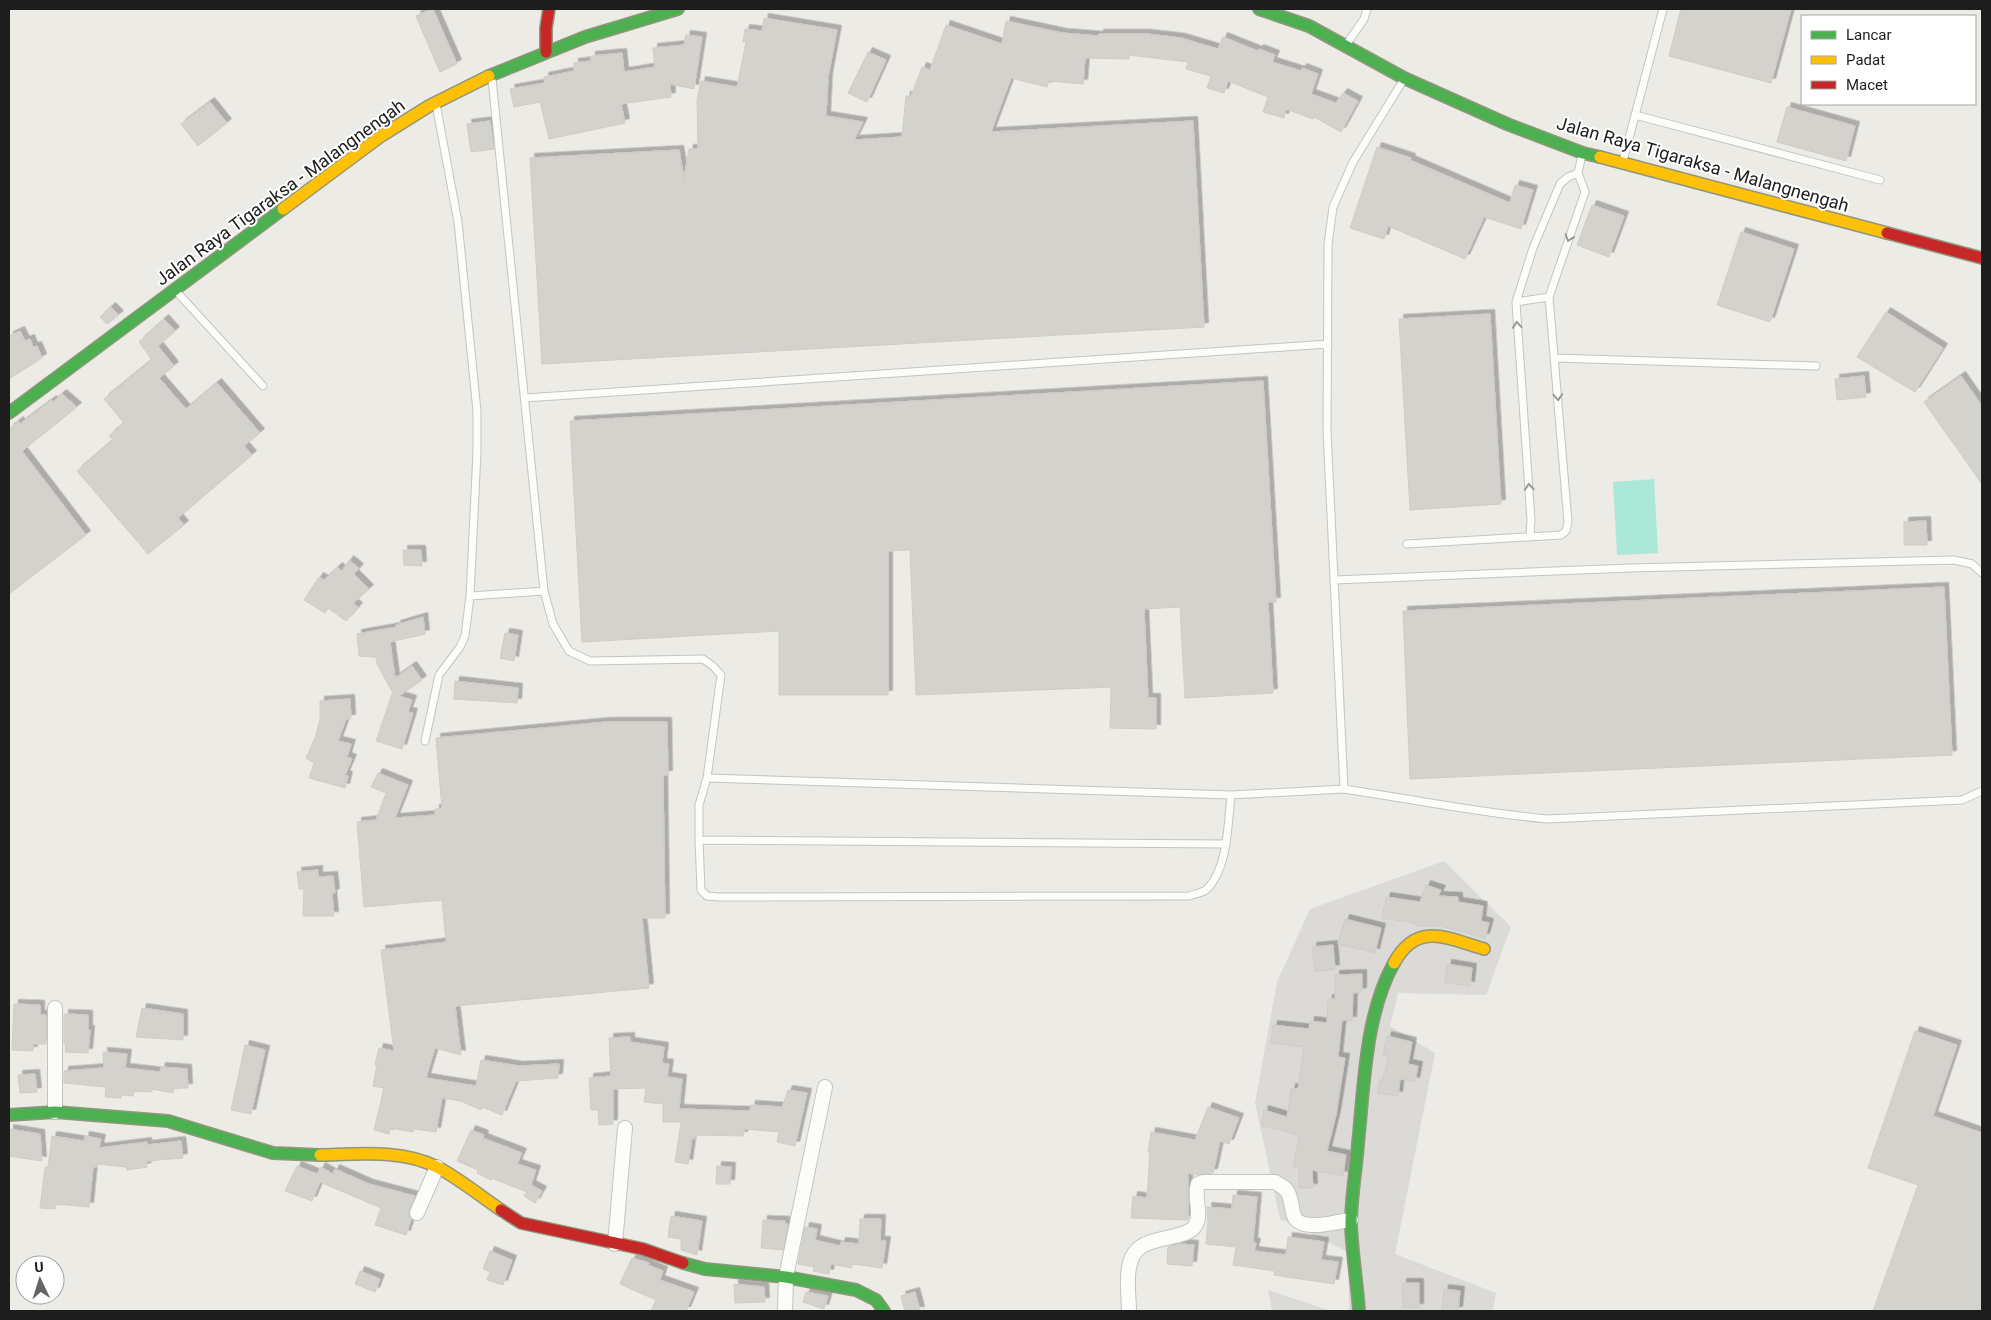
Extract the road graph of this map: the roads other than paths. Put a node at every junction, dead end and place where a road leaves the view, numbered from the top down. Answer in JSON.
{"nodes":[{"id":1,"x":549,"y":9,"type":"edge"},
{"id":2,"x":678,"y":9,"type":"edge"},
{"id":3,"x":1259,"y":9,"type":"edge"},
{"id":4,"x":1367,"y":9,"type":"edge"},
{"id":5,"x":1663,"y":9,"type":"edge"},
{"id":6,"x":1346,"y":45,"type":"junction"},
{"id":7,"x":546,"y":52,"type":"junction"},
{"id":8,"x":492,"y":76,"type":"junction"},
{"id":9,"x":1404,"y":78,"type":"junction"},
{"id":10,"x":436,"y":102,"type":"junction"},
{"id":11,"x":1635,"y":115,"type":"junction"},
{"id":12,"x":1583,"y":152,"type":"junction"},
{"id":13,"x":1622,"y":163,"type":"junction"},
{"id":14,"x":1578,"y":173,"type":"junction"},
{"id":15,"x":1880,"y":180,"type":"dead end"},
{"id":16,"x":1982,"y":258,"type":"edge"},
{"id":17,"x":174,"y":289,"type":"junction"},
{"id":18,"x":1549,"y":297,"type":"junction"},
{"id":19,"x":1516,"y":302,"type":"junction"},
{"id":20,"x":1328,"y":344,"type":"junction"},
{"id":21,"x":1555,"y":358,"type":"junction"},
{"id":22,"x":1816,"y":366,"type":"dead end"},
{"id":23,"x":264,"y":386,"type":"dead end"},
{"id":24,"x":525,"y":398,"type":"junction"},
{"id":25,"x":9,"y":413,"type":"edge"},
{"id":26,"x":1530,"y":536,"type":"junction"},
{"id":27,"x":1407,"y":544,"type":"dead end"},
{"id":28,"x":1982,"y":574,"type":"edge"},
{"id":29,"x":1335,"y":580,"type":"junction"},
{"id":30,"x":544,"y":591,"type":"junction"},
{"id":31,"x":470,"y":596,"type":"junction"},
{"id":32,"x":425,"y":741,"type":"dead end"},
{"id":33,"x":707,"y":778,"type":"junction"},
{"id":34,"x":1344,"y":789,"type":"junction"},
{"id":35,"x":1982,"y":790,"type":"edge"},
{"id":36,"x":1231,"y":795,"type":"junction"},
{"id":37,"x":698,"y":840,"type":"junction"},
{"id":38,"x":1226,"y":844,"type":"junction"},
{"id":39,"x":1484,"y":949,"type":"dead end"},
{"id":40,"x":55,"y":1008,"type":"dead end"},
{"id":41,"x":825,"y":1088,"type":"dead end"},
{"id":42,"x":54,"y":1112,"type":"junction"},
{"id":43,"x":9,"y":1115,"type":"edge"},
{"id":44,"x":625,"y":1128,"type":"dead end"},
{"id":45,"x":437,"y":1167,"type":"junction"},
{"id":46,"x":417,"y":1213,"type":"dead end"},
{"id":47,"x":1351,"y":1220,"type":"junction"},
{"id":48,"x":615,"y":1244,"type":"junction"},
{"id":49,"x":786,"y":1277,"type":"junction"},
{"id":50,"x":785,"y":1311,"type":"edge"},
{"id":51,"x":884,"y":1311,"type":"edge"},
{"id":52,"x":1129,"y":1311,"type":"edge"},
{"id":53,"x":1359,"y":1311,"type":"edge"}],
"edges":[{"from":1,"to":7,"type":"main road"},
{"from":2,"to":7,"type":"main road","name":"Jalan Raya Tigaraksa - Malangnengah"},
{"from":3,"to":6,"type":"main road","name":"Jalan Raya Tigaraksa - Malangnengah"},
{"from":4,"to":6,"type":"lane"},
{"from":5,"to":11,"type":"lane"},
{"from":6,"to":9,"type":"main road","name":"Jalan Raya Tigaraksa - Malangnengah"},
{"from":7,"to":8,"type":"main road","name":"Jalan Raya Tigaraksa - Malangnengah"},
{"from":8,"to":10,"type":"main road","name":"Jalan Raya Tigaraksa - Malangnengah"},
{"from":8,"to":24,"type":"lane"},
{"from":9,"to":12,"type":"main road","name":"Jalan Raya Tigaraksa - Malangnengah"},
{"from":9,"to":20,"type":"lane"},
{"from":10,"to":17,"type":"main road","name":"Jalan Raya Tigaraksa - Malangnengah"},
{"from":10,"to":31,"type":"lane"},
{"from":11,"to":13,"type":"lane"},
{"from":11,"to":15,"type":"lane"},
{"from":12,"to":13,"type":"main road","name":"Jalan Raya Tigaraksa - Malangnengah"},
{"from":12,"to":14,"type":"lane"},
{"from":13,"to":16,"type":"main road","name":"Jalan Raya Tigaraksa - Malangnengah"},
{"from":14,"to":18,"type":"lane","one_way":true},
{"from":14,"to":19,"type":"lane"},
{"from":17,"to":23,"type":"lane"},
{"from":17,"to":25,"type":"main road","name":"Jalan Raya Tigaraksa - Malangnengah"},
{"from":18,"to":19,"type":"lane"},
{"from":18,"to":21,"type":"lane"},
{"from":26,"to":19,"type":"lane","one_way":true},
{"from":20,"to":24,"type":"lane"},
{"from":20,"to":29,"type":"lane"},
{"from":21,"to":22,"type":"lane"},
{"from":21,"to":26,"type":"lane","one_way":true},
{"from":24,"to":30,"type":"lane"},
{"from":26,"to":27,"type":"lane"},
{"from":28,"to":29,"type":"lane"},
{"from":29,"to":34,"type":"lane"},
{"from":30,"to":31,"type":"lane"},
{"from":30,"to":33,"type":"lane"},
{"from":31,"to":32,"type":"lane"},
{"from":33,"to":36,"type":"lane"},
{"from":33,"to":37,"type":"lane"},
{"from":34,"to":35,"type":"lane"},
{"from":34,"to":36,"type":"lane"},
{"from":36,"to":38,"type":"lane"},
{"from":37,"to":38,"type":"lane"},
{"from":37,"to":38,"type":"lane"},
{"from":39,"to":47,"type":"main road"},
{"from":40,"to":42,"type":"street"},
{"from":41,"to":49,"type":"street"},
{"from":42,"to":43,"type":"main road"},
{"from":42,"to":45,"type":"main road"},
{"from":44,"to":48,"type":"street"},
{"from":45,"to":46,"type":"street"},
{"from":45,"to":48,"type":"main road"},
{"from":47,"to":52,"type":"street"},
{"from":47,"to":53,"type":"main road"},
{"from":48,"to":49,"type":"main road"},
{"from":49,"to":50,"type":"street"},
{"from":49,"to":51,"type":"main road"}]}
